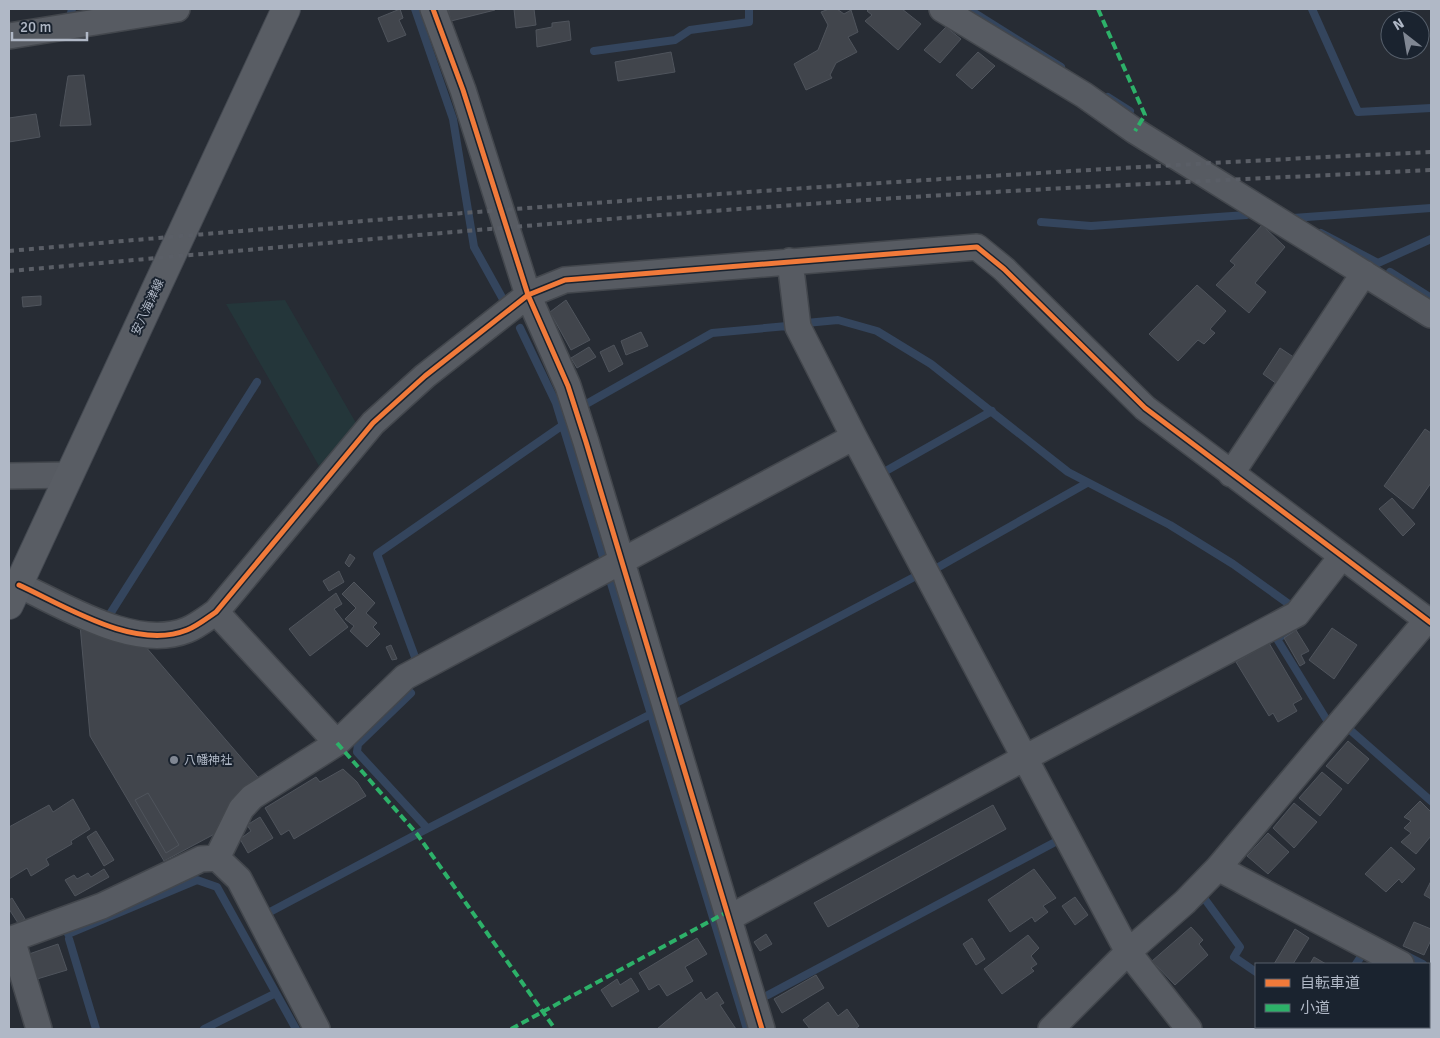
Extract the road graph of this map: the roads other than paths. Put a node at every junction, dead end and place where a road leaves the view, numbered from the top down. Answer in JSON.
{"nodes":[{"id":1,"x":177,"y":9,"type":"edge"},
{"id":2,"x":286,"y":9,"type":"edge"},
{"id":3,"x":433,"y":9,"type":"edge"},
{"id":4,"x":942,"y":9,"type":"edge"},
{"id":5,"x":9,"y":36,"type":"edge"},
{"id":6,"x":790,"y":261,"type":"junction"},
{"id":7,"x":1364,"y":273,"type":"junction"},
{"id":8,"x":528,"y":295,"type":"junction"},
{"id":9,"x":1431,"y":315,"type":"edge"},
{"id":10,"x":854,"y":437,"type":"junction"},
{"id":11,"x":70,"y":474,"type":"junction"},
{"id":12,"x":1231,"y":474,"type":"junction"},
{"id":13,"x":9,"y":476,"type":"edge"},
{"id":14,"x":1342,"y":556,"type":"junction"},
{"id":15,"x":623,"y":562,"type":"junction"},
{"id":16,"x":14,"y":595,"type":"edge"},
{"id":17,"x":216,"y":612,"type":"junction"},
{"id":18,"x":1429,"y":621,"type":"edge"},
{"id":19,"x":336,"y":744,"type":"junction"},
{"id":20,"x":1025,"y":759,"type":"junction"},
{"id":21,"x":218,"y":858,"type":"junction"},
{"id":22,"x":1218,"y":868,"type":"junction"},
{"id":23,"x":729,"y":918,"type":"junction"},
{"id":24,"x":10,"y":939,"type":"edge"},
{"id":25,"x":1128,"y":952,"type":"junction"},
{"id":26,"x":1399,"y":963,"type":"edge"},
{"id":27,"x":38,"y":1029,"type":"edge"},
{"id":28,"x":317,"y":1029,"type":"edge"},
{"id":29,"x":762,"y":1029,"type":"edge"},
{"id":30,"x":1051,"y":1029,"type":"edge"},
{"id":31,"x":1189,"y":1029,"type":"edge"}],
"edges":[{"from":1,"to":5,"type":"street"},
{"from":2,"to":11,"type":"main road","name":"安八海津線"},
{"from":3,"to":8,"type":"street"},
{"from":4,"to":7,"type":"street"},
{"from":6,"to":8,"type":"street"},
{"from":6,"to":10,"type":"street"},
{"from":6,"to":12,"type":"street"},
{"from":7,"to":9,"type":"street"},
{"from":7,"to":12,"type":"street"},
{"from":8,"to":15,"type":"street"},
{"from":8,"to":17,"type":"street"},
{"from":10,"to":15,"type":"street"},
{"from":10,"to":20,"type":"street"},
{"from":11,"to":13,"type":"street"},
{"from":11,"to":16,"type":"main road","name":"安八海津線"},
{"from":12,"to":14,"type":"street"},
{"from":14,"to":18,"type":"street"},
{"from":14,"to":20,"type":"street"},
{"from":15,"to":19,"type":"street"},
{"from":15,"to":23,"type":"street"},
{"from":16,"to":17,"type":"street"},
{"from":17,"to":19,"type":"street"},
{"from":18,"to":22,"type":"street"},
{"from":19,"to":21,"type":"street"},
{"from":20,"to":23,"type":"street"},
{"from":20,"to":25,"type":"street"},
{"from":21,"to":24,"type":"street"},
{"from":21,"to":28,"type":"street"},
{"from":22,"to":25,"type":"street"},
{"from":22,"to":26,"type":"street"},
{"from":23,"to":29,"type":"street"},
{"from":24,"to":27,"type":"street"},
{"from":25,"to":30,"type":"street"},
{"from":25,"to":31,"type":"street"}]}
